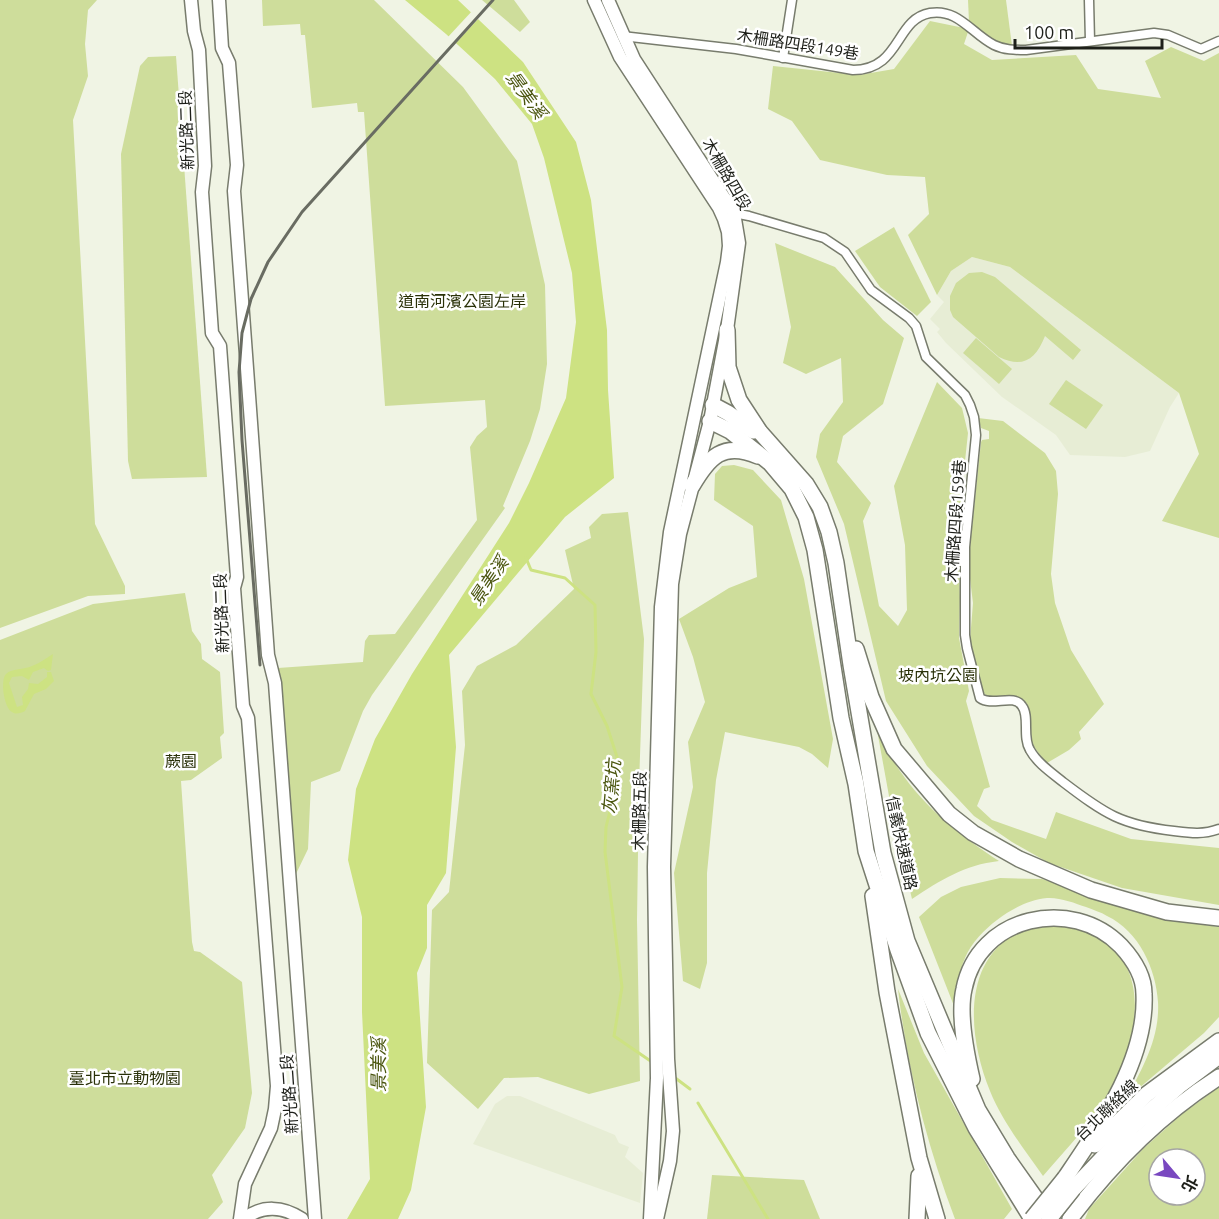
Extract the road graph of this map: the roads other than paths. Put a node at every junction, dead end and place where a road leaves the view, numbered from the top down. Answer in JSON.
{"nodes":[{"id":1,"x":191,"y":0,"type":"edge"},
{"id":2,"x":219,"y":0,"type":"edge"},
{"id":3,"x":594,"y":0,"type":"edge"},
{"id":4,"x":608,"y":0,"type":"edge"},
{"id":5,"x":792,"y":0,"type":"edge"},
{"id":6,"x":1089,"y":0,"type":"edge"},
{"id":7,"x":617,"y":38,"type":"junction"},
{"id":8,"x":1090,"y":41,"type":"junction"},
{"id":9,"x":1219,"y":41,"type":"edge"},
{"id":10,"x":783,"y":58,"type":"junction"},
{"id":11,"x":729,"y":216,"type":"junction"},
{"id":12,"x":727,"y":330,"type":"junction"},
{"id":13,"x":713,"y":405,"type":"junction"},
{"id":14,"x":697,"y":408,"type":"junction"},
{"id":15,"x":710,"y":421,"type":"junction"},
{"id":16,"x":775,"y":459,"type":"junction"},
{"id":17,"x":692,"y":486,"type":"junction"},
{"id":18,"x":841,"y":600,"type":"junction"},
{"id":19,"x":1219,"y":829,"type":"edge"},
{"id":20,"x":866,"y":851,"type":"junction"},
{"id":21,"x":1219,"y":918,"type":"edge"},
{"id":22,"x":1219,"y":1041,"type":"edge"},
{"id":23,"x":1219,"y":1056,"type":"edge"},
{"id":24,"x":1219,"y":1077,"type":"edge"},
{"id":25,"x":653,"y":1152,"type":"junction"},
{"id":26,"x":919,"y":1158,"type":"junction"},
{"id":27,"x":1007,"y":1158,"type":"junction"},
{"id":28,"x":670,"y":1161,"type":"junction"},
{"id":29,"x":1069,"y":1184,"type":"junction"},
{"id":30,"x":242,"y":1219,"type":"edge"},
{"id":31,"x":302,"y":1219,"type":"edge"},
{"id":32,"x":315,"y":1219,"type":"edge"},
{"id":33,"x":650,"y":1219,"type":"edge"},
{"id":34,"x":657,"y":1219,"type":"edge"},
{"id":35,"x":917,"y":1219,"type":"edge"},
{"id":36,"x":937,"y":1219,"type":"edge"},
{"id":37,"x":1032,"y":1219,"type":"edge"},
{"id":38,"x":1050,"y":1219,"type":"edge"},
{"id":39,"x":1070,"y":1219,"type":"edge"}],
"edges":[{"from":1,"to":30,"type":"street","name":"新光路二段"},
{"from":2,"to":32,"type":"street","name":"新光路二段"},
{"from":3,"to":7,"type":"street","name":"木柵路四段"},
{"from":4,"to":7,"type":"street","name":"木柵路四段"},
{"from":5,"to":10,"type":"street"},
{"from":6,"to":8,"type":"street"},
{"from":7,"to":10,"type":"street","name":"木柵路四段149巷"},
{"from":7,"to":11,"type":"street","name":"木柵路四段"},
{"from":8,"to":9,"type":"street","name":"木柵路四段149巷"},
{"from":8,"to":10,"type":"street","name":"木柵路四段149巷"},
{"from":11,"to":12,"type":"street","name":"木柵路四段"},
{"from":11,"to":14,"type":"street","name":"木柵路四段"},
{"from":11,"to":19,"type":"street","name":"木柵路四段159巷"},
{"from":12,"to":13,"type":"street","name":"木柵路四段"},
{"from":12,"to":16,"type":"highway"},
{"from":13,"to":14,"type":"street"},
{"from":13,"to":15,"type":"street","name":"木柵路四段"},
{"from":13,"to":16,"type":"highway"},
{"from":14,"to":15,"type":"street"},
{"from":14,"to":25,"type":"street","name":"木柵路五段"},
{"from":15,"to":16,"type":"highway"},
{"from":15,"to":17,"type":"street","name":"木柵路五段"},
{"from":16,"to":17,"type":"highway"},
{"from":16,"to":18,"type":"highway","name":"信義快速道路"},
{"from":16,"to":20,"type":"highway","name":"信義快速道路"},
{"from":17,"to":28,"type":"street","name":"木柵路五段"},
{"from":18,"to":21,"type":"highway"},
{"from":18,"to":27,"type":"highway","name":"信義快速道路"},
{"from":20,"to":26,"type":"highway"},
{"from":20,"to":37,"type":"highway","name":"信義快速道路"},
{"from":22,"to":29,"type":"highway","name":"台北聯絡線"},
{"from":23,"to":29,"type":"highway","name":"台北聯絡線"},
{"from":24,"to":39,"type":"highway"},
{"from":25,"to":28,"type":"street"},
{"from":25,"to":33,"type":"street","name":"木柵路五段"},
{"from":26,"to":35,"type":"highway"},
{"from":26,"to":36,"type":"highway"},
{"from":27,"to":29,"type":"highway"},
{"from":27,"to":38,"type":"highway","name":"信義快速道路"},
{"from":28,"to":34,"type":"street","name":"木柵路五段"},
{"from":29,"to":37,"type":"highway","name":"台北聯絡線","bridge":true},
{"from":29,"to":38,"type":"highway","name":"台北聯絡線","bridge":true},
{"from":30,"to":31,"type":"street"}]}
